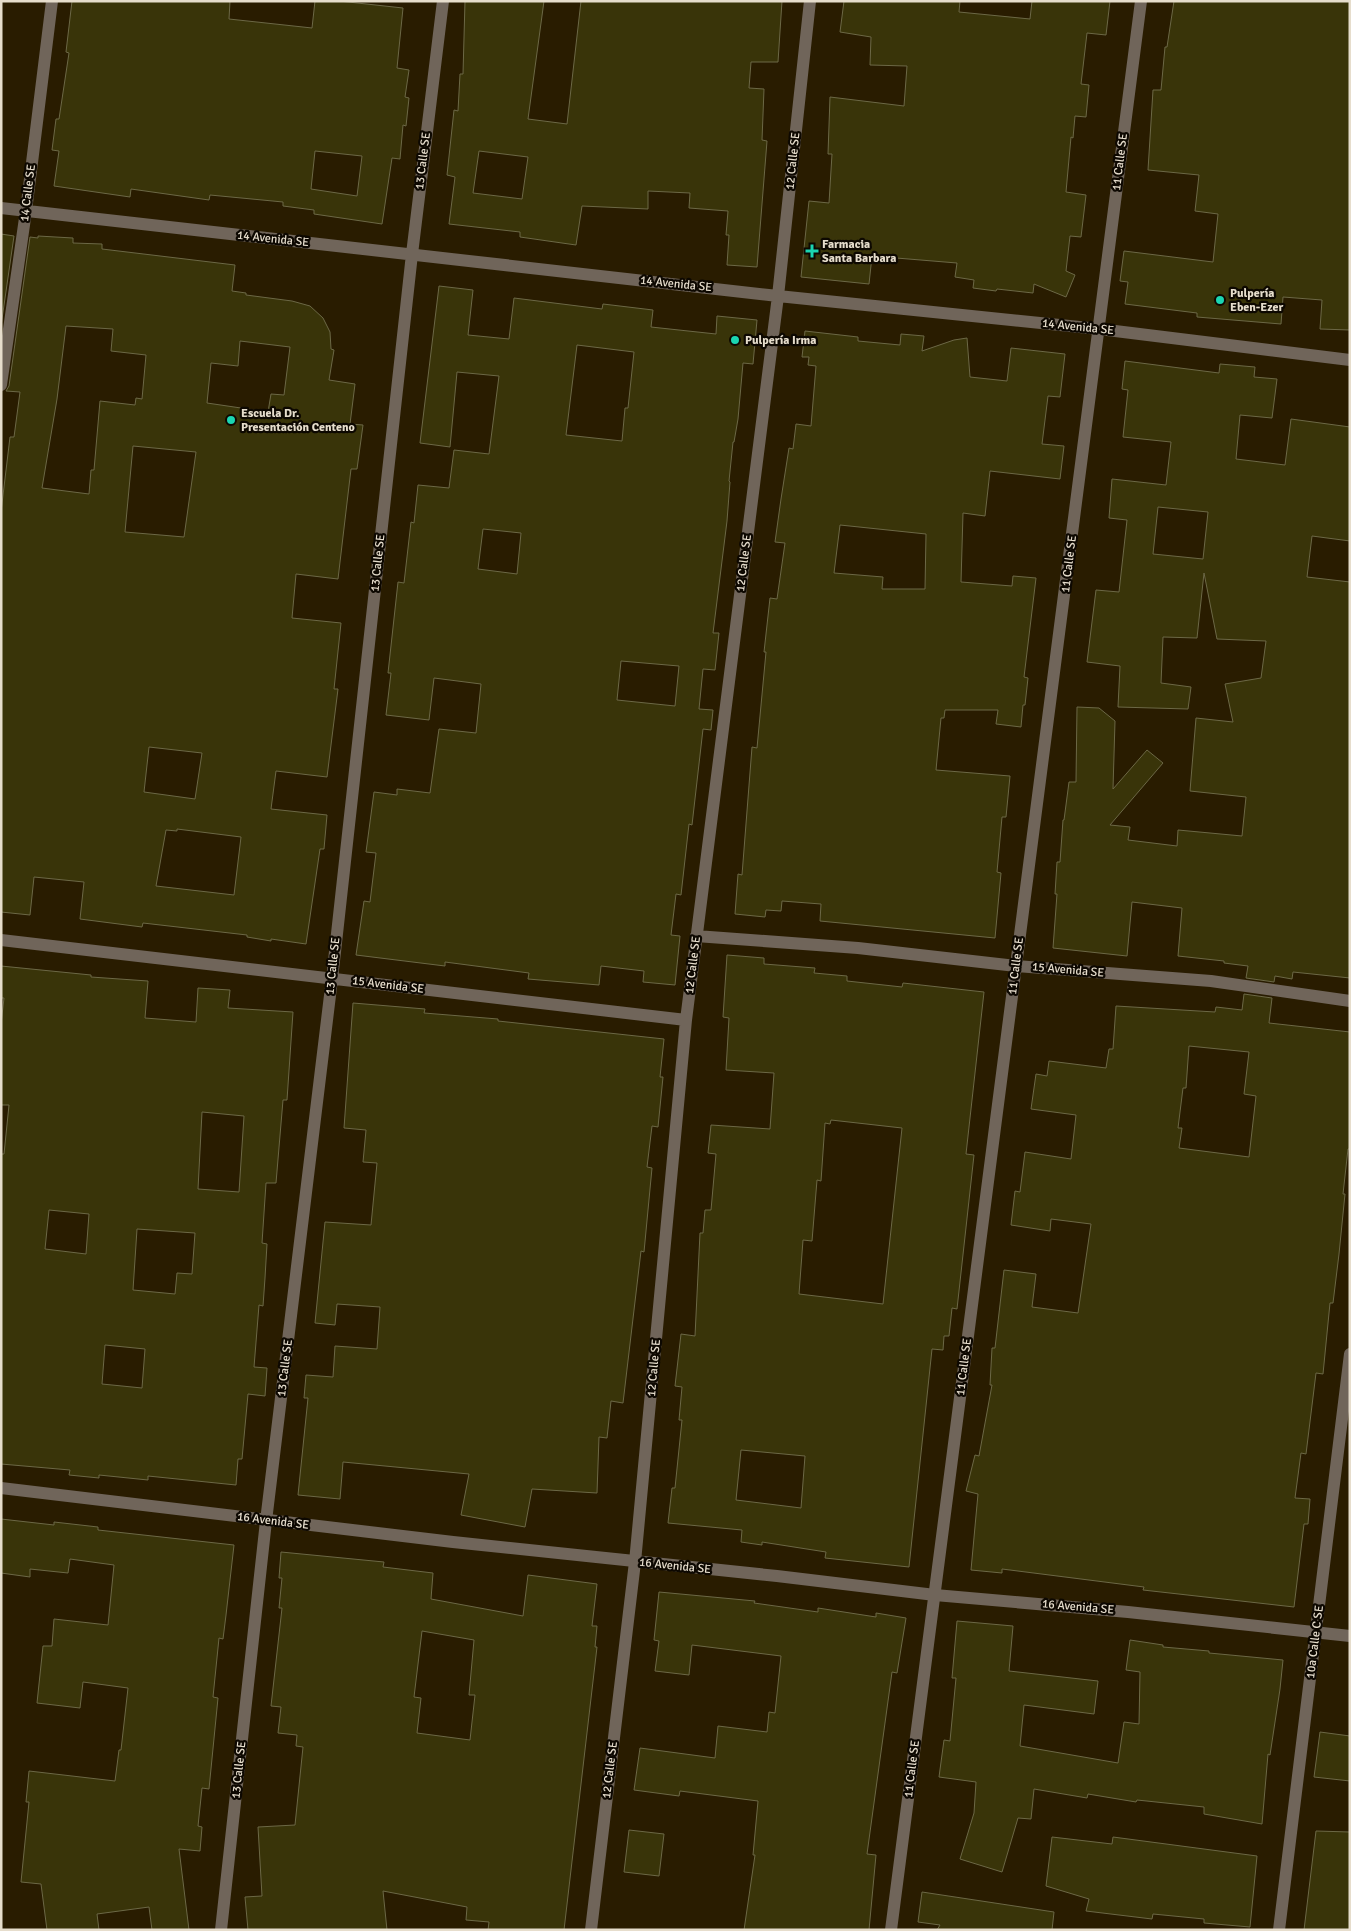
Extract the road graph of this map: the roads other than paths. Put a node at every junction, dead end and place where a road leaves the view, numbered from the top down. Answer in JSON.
{"nodes":[{"id":1,"x":52,"y":1,"type":"edge"},
{"id":2,"x":442,"y":1,"type":"edge"},
{"id":3,"x":810,"y":1,"type":"edge"},
{"id":4,"x":1141,"y":1,"type":"edge"},
{"id":5,"x":1,"y":208,"type":"edge"},
{"id":6,"x":26,"y":210,"type":"junction"},
{"id":7,"x":412,"y":254,"type":"junction"},
{"id":8,"x":778,"y":296,"type":"junction"},
{"id":9,"x":1099,"y":329,"type":"junction"},
{"id":10,"x":1350,"y":360,"type":"edge"},
{"id":11,"x":1,"y":385,"type":"edge"},
{"id":12,"x":696,"y":936,"type":"junction"},
{"id":13,"x":1,"y":940,"type":"edge"},
{"id":14,"x":1016,"y":966,"type":"junction"},
{"id":15,"x":332,"y":979,"type":"junction"},
{"id":16,"x":1350,"y":1001,"type":"edge"},
{"id":17,"x":686,"y":1020,"type":"junction"},
{"id":18,"x":1350,"y":1354,"type":"edge"},
{"id":19,"x":1,"y":1488,"type":"edge"},
{"id":20,"x":266,"y":1521,"type":"junction"},
{"id":21,"x":635,"y":1562,"type":"junction"},
{"id":22,"x":934,"y":1595,"type":"junction"},
{"id":23,"x":1316,"y":1632,"type":"junction"},
{"id":24,"x":1350,"y":1636,"type":"edge"},
{"id":25,"x":221,"y":1930,"type":"edge"},
{"id":26,"x":591,"y":1930,"type":"edge"},
{"id":27,"x":891,"y":1930,"type":"edge"},
{"id":28,"x":1279,"y":1930,"type":"edge"}],
"edges":[{"from":1,"to":6,"type":"street","name":"14 Calle SE"},
{"from":2,"to":7,"type":"street","name":"13 Calle SE"},
{"from":3,"to":8,"type":"street","name":"12 Calle SE"},
{"from":4,"to":9,"type":"street","name":"11 Calle SE"},
{"from":5,"to":6,"type":"street","name":"14 Avenida SE"},
{"from":6,"to":7,"type":"street","name":"14 Avenida SE"},
{"from":6,"to":11,"type":"street","name":"14 Calle SE"},
{"from":7,"to":8,"type":"street","name":"14 Avenida SE"},
{"from":7,"to":15,"type":"street","name":"13 Calle SE"},
{"from":8,"to":9,"type":"street","name":"14 Avenida SE"},
{"from":8,"to":12,"type":"street","name":"12 Calle SE"},
{"from":9,"to":10,"type":"street","name":"14 Avenida SE"},
{"from":9,"to":14,"type":"street","name":"11 Calle SE"},
{"from":12,"to":14,"type":"street","name":"15 Avenida SE"},
{"from":12,"to":17,"type":"street","name":"12 Calle SE"},
{"from":13,"to":15,"type":"street","name":"15 Avenida SE"},
{"from":14,"to":16,"type":"street","name":"15 Avenida SE"},
{"from":14,"to":22,"type":"street","name":"11 Calle SE"},
{"from":15,"to":17,"type":"street","name":"15 Avenida SE"},
{"from":15,"to":20,"type":"street","name":"13 Calle SE"},
{"from":17,"to":21,"type":"street","name":"12 Calle SE"},
{"from":18,"to":23,"type":"street","name":"10a Calle C SE"},
{"from":19,"to":20,"type":"street","name":"16 Avenida SE"},
{"from":20,"to":21,"type":"street","name":"16 Avenida SE"},
{"from":20,"to":25,"type":"street","name":"13 Calle SE"},
{"from":21,"to":22,"type":"street","name":"16 Avenida SE"},
{"from":21,"to":26,"type":"street","name":"12 Calle SE"},
{"from":22,"to":23,"type":"street","name":"16 Avenida SE"},
{"from":22,"to":27,"type":"street","name":"11 Calle SE"},
{"from":23,"to":24,"type":"street","name":"16 Avenida SE"},
{"from":23,"to":28,"type":"street","name":"10a Calle C SE"}]}
